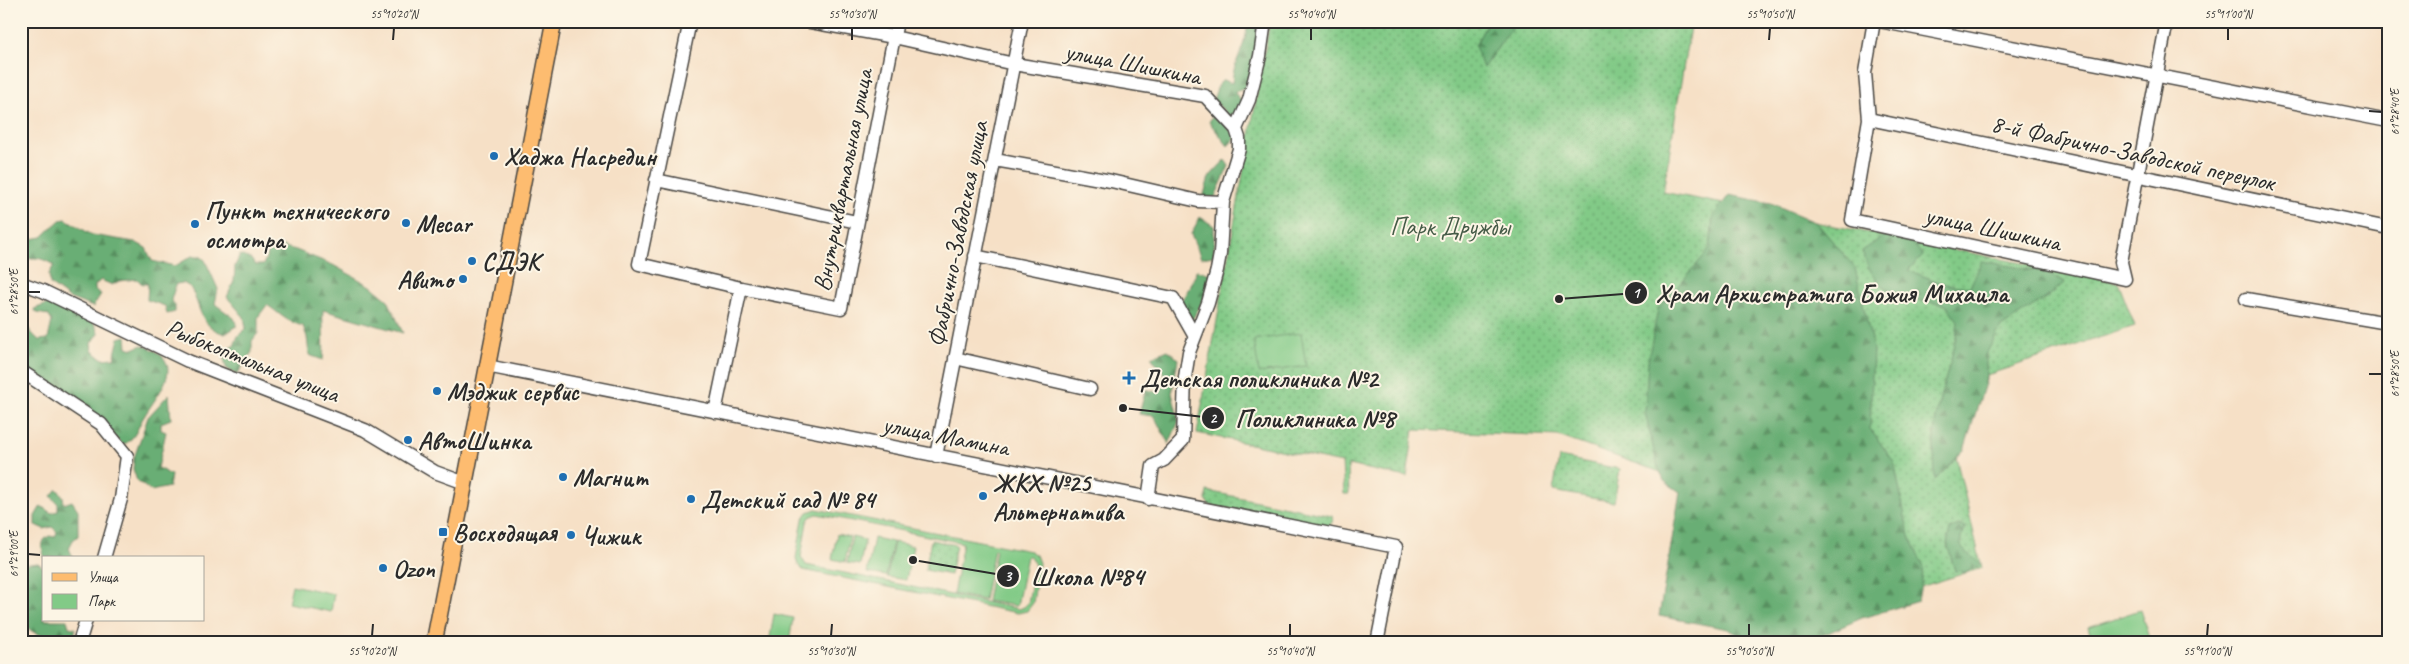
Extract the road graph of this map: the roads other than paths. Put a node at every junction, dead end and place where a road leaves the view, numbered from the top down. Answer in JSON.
{"nodes":[{"id":1,"x":554,"y":21,"type":"edge"},
{"id":2,"x":690,"y":21,"type":"edge"},
{"id":3,"x":805,"y":21,"type":"edge"},
{"id":4,"x":897,"y":21,"type":"edge"},
{"id":5,"x":1022,"y":21,"type":"edge"},
{"id":6,"x":1265,"y":21,"type":"edge"},
{"id":7,"x":1874,"y":21,"type":"edge"},
{"id":8,"x":1880,"y":21,"type":"edge"},
{"id":9,"x":2167,"y":21,"type":"edge"},
{"id":10,"x":2384,"y":21,"type":"edge"},
{"id":11,"x":2388,"y":22,"type":"edge"},
{"id":12,"x":894,"y":37,"type":"junction"},
{"id":13,"x":1014,"y":64,"type":"junction"},
{"id":14,"x":2156,"y":76,"type":"junction"},
{"id":15,"x":1869,"y":119,"type":"junction"},
{"id":16,"x":2388,"y":121,"type":"edge"},
{"id":17,"x":1236,"y":128,"type":"junction"},
{"id":18,"x":995,"y":160,"type":"junction"},
{"id":19,"x":2137,"y":176,"type":"junction"},
{"id":20,"x":656,"y":180,"type":"junction"},
{"id":21,"x":1223,"y":202,"type":"junction"},
{"id":22,"x":857,"y":222,"type":"junction"},
{"id":23,"x":2388,"y":228,"type":"edge"},
{"id":24,"x":975,"y":256,"type":"junction"},
{"id":25,"x":21,"y":283,"type":"edge"},
{"id":26,"x":741,"y":288,"type":"junction"},
{"id":27,"x":2246,"y":299,"type":"dead end"},
{"id":28,"x":2388,"y":308,"type":"edge"},
{"id":29,"x":2386,"y":322,"type":"edge"},
{"id":30,"x":1194,"y":335,"type":"junction"},
{"id":31,"x":955,"y":358,"type":"junction"},
{"id":32,"x":487,"y":366,"type":"junction"},
{"id":33,"x":21,"y":371,"type":"edge"},
{"id":34,"x":1090,"y":389,"type":"dead end"},
{"id":35,"x":715,"y":412,"type":"junction"},
{"id":36,"x":936,"y":456,"type":"junction"},
{"id":37,"x":465,"y":483,"type":"junction"},
{"id":38,"x":1148,"y":499,"type":"junction"},
{"id":39,"x":105,"y":556,"type":"edge"},
{"id":40,"x":85,"y":622,"type":"edge"},
{"id":41,"x":79,"y":643,"type":"edge"},
{"id":42,"x":434,"y":643,"type":"edge"},
{"id":43,"x":1377,"y":643,"type":"edge"}],
"edges":[{"from":1,"to":32,"type":"main road"},
{"from":2,"to":20,"type":"street","name":"Внутриквартальная улица"},
{"from":3,"to":12,"type":"street","name":"улица Шишкина"},
{"from":4,"to":12,"type":"street","name":"Внутриквартальная улица"},
{"from":5,"to":13,"type":"street","name":"Фабрично-Заводская улица"},
{"from":6,"to":17,"type":"street"},
{"from":7,"to":15,"type":"street"},
{"from":8,"to":14,"type":"street"},
{"from":9,"to":14,"type":"street"},
{"from":10,"to":11,"type":"street"},
{"from":12,"to":13,"type":"street","name":"улица Шишкина"},
{"from":12,"to":22,"type":"street","name":"Внутриквартальная улица"},
{"from":13,"to":17,"type":"street","name":"улица Шишкина"},
{"from":13,"to":18,"type":"street","name":"Фабрично-Заводская улица"},
{"from":14,"to":16,"type":"street"},
{"from":14,"to":19,"type":"street"},
{"from":15,"to":19,"type":"street","name":"8-й Фабрично-Заводской переулок"},
{"from":15,"to":19,"type":"street","name":"улица Шишкина"},
{"from":17,"to":21,"type":"street"},
{"from":18,"to":21,"type":"street"},
{"from":18,"to":24,"type":"street","name":"Фабрично-Заводская улица"},
{"from":19,"to":23,"type":"street","name":"8-й Фабрично-Заводской переулок"},
{"from":20,"to":22,"type":"street"},
{"from":20,"to":26,"type":"street","name":"Внутриквартальная улица"},
{"from":21,"to":30,"type":"street"},
{"from":22,"to":26,"type":"street","name":"Внутриквартальная улица"},
{"from":24,"to":30,"type":"street"},
{"from":24,"to":31,"type":"street","name":"Фабрично-Заводская улица"},
{"from":25,"to":37,"type":"street","name":"Рыбокоптильная улица"},
{"from":26,"to":35,"type":"street"},
{"from":27,"to":29,"type":"street"},
{"from":28,"to":29,"type":"street"},
{"from":30,"to":38,"type":"street"},
{"from":31,"to":34,"type":"street"},
{"from":31,"to":36,"type":"street","name":"Фабрично-Заводская улица"},
{"from":32,"to":35,"type":"street","name":"улица Мамина"},
{"from":32,"to":37,"type":"main road"},
{"from":33,"to":39,"type":"street"},
{"from":35,"to":36,"type":"street","name":"улица Мамина"},
{"from":36,"to":38,"type":"street","name":"улица Мамина"},
{"from":37,"to":42,"type":"main road"},
{"from":38,"to":43,"type":"street","name":"улица Мамина"},
{"from":40,"to":41,"type":"street"}]}
